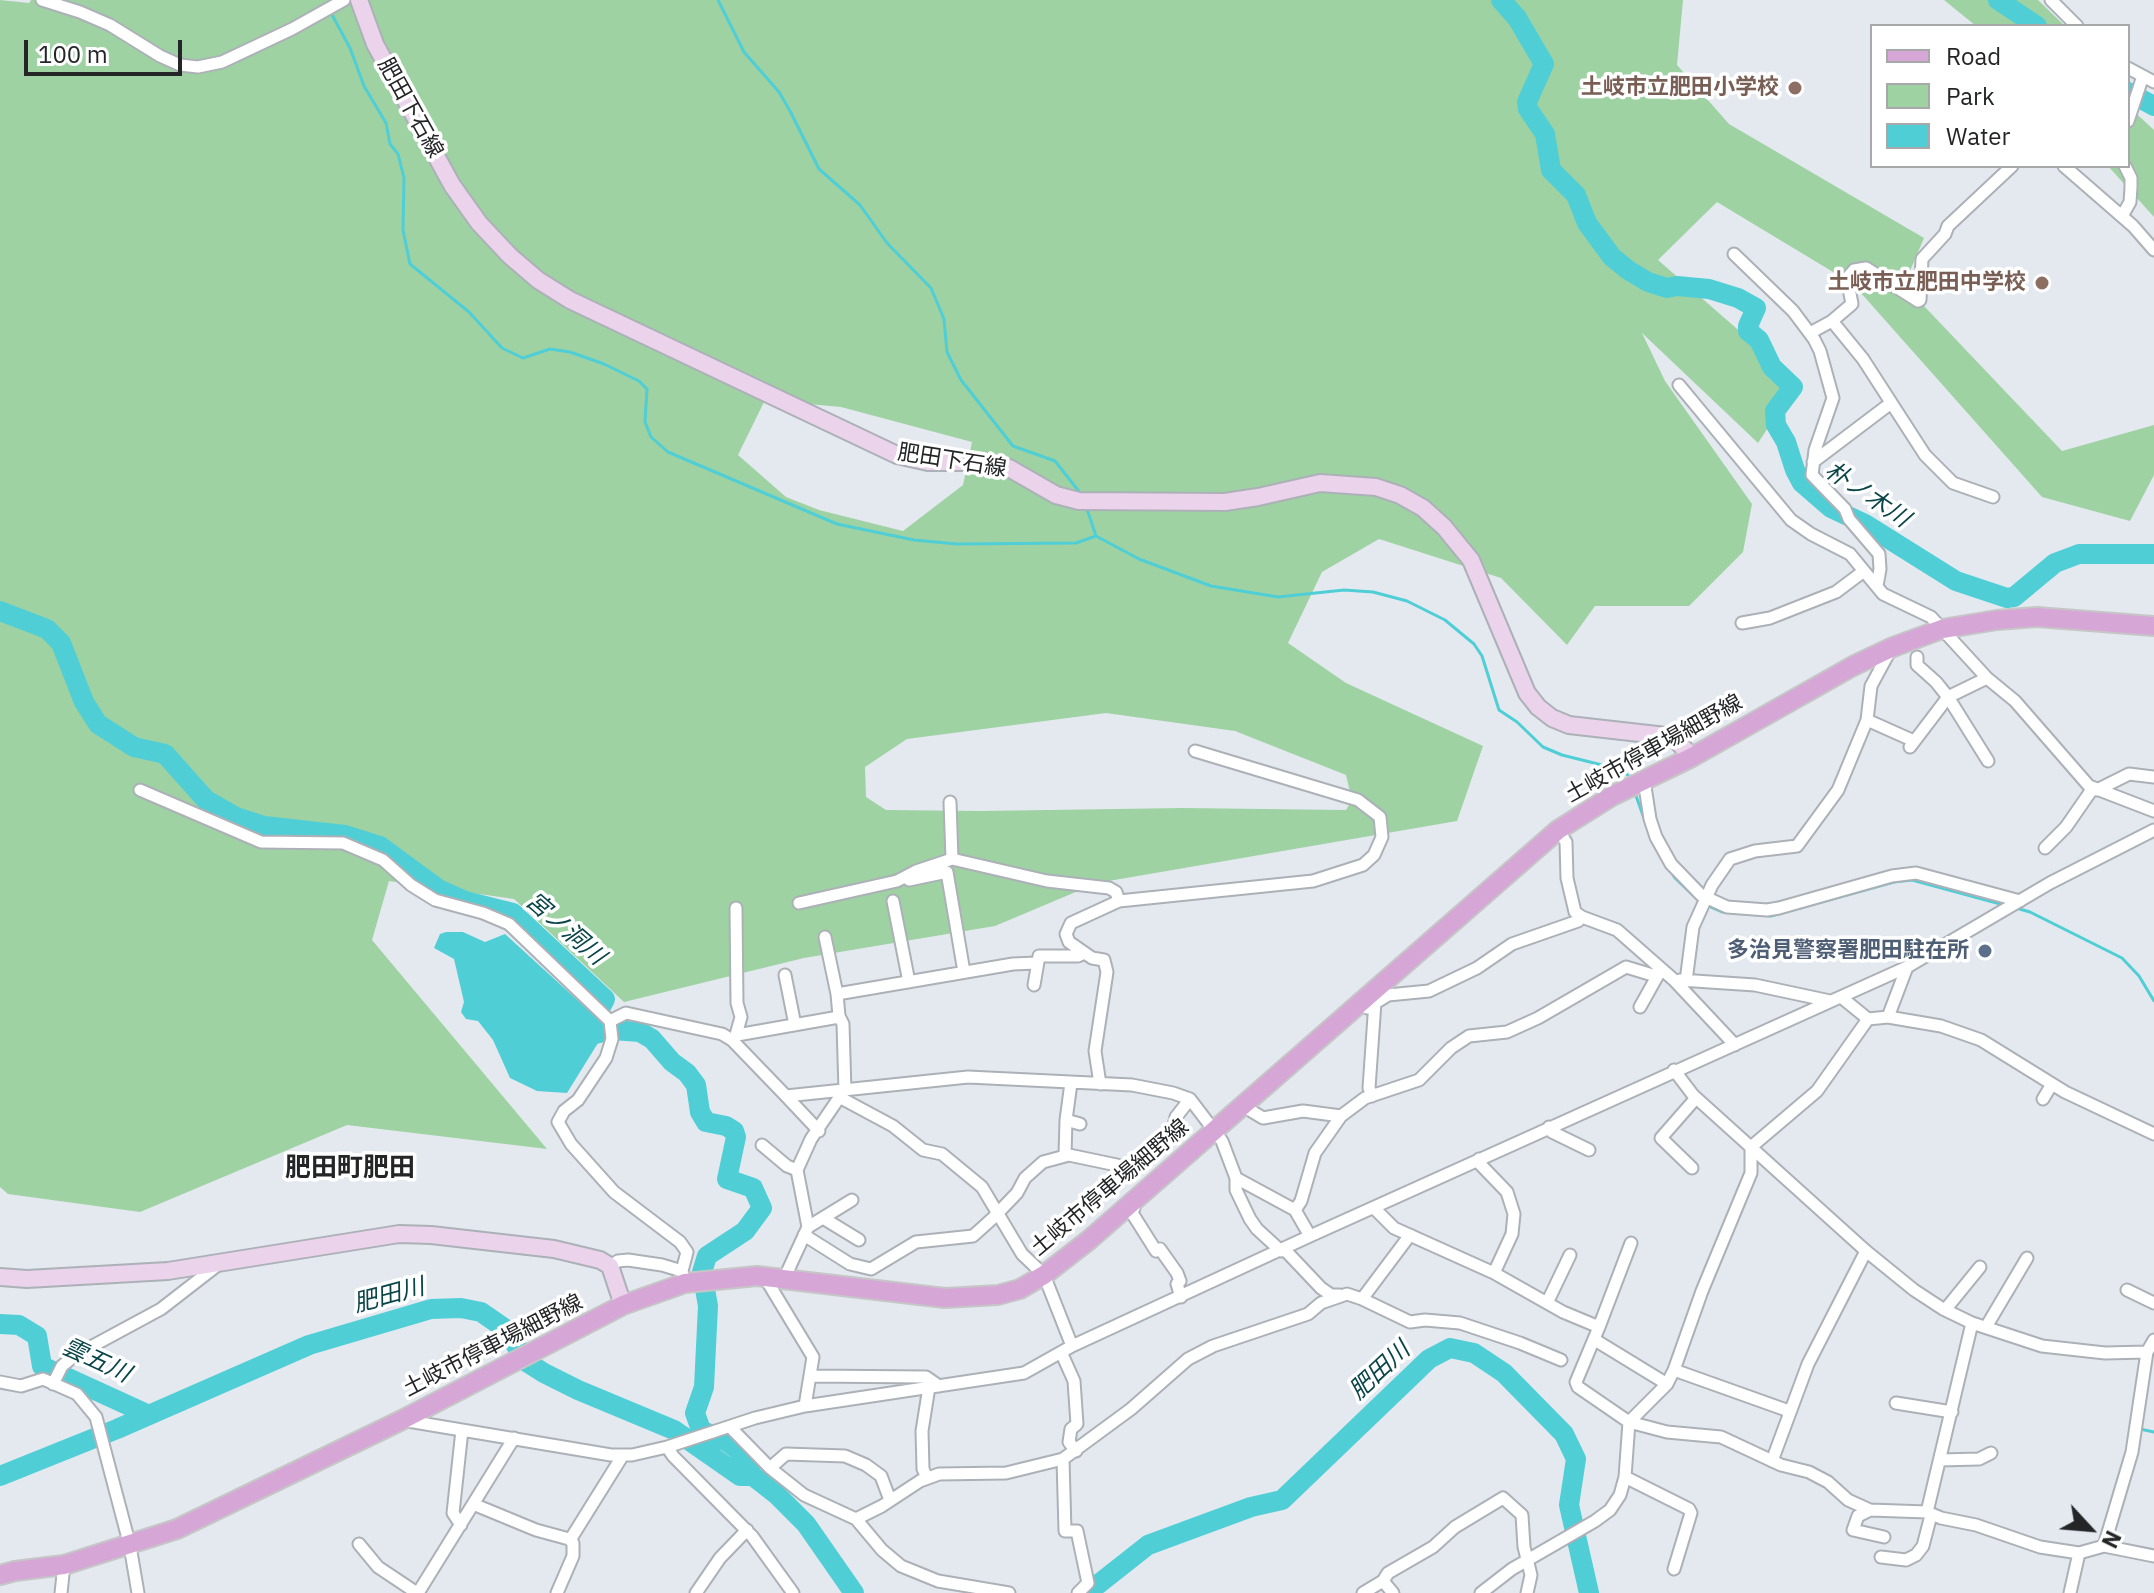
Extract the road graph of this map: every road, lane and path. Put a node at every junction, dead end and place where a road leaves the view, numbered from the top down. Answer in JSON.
{"nodes":[{"id":1,"x":42,"y":0,"type":"edge"},
{"id":2,"x":344,"y":0,"type":"edge"},
{"id":3,"x":359,"y":0,"type":"edge"},
{"id":4,"x":2051,"y":0,"type":"edge"},
{"id":5,"x":2075,"y":24,"type":"edge"},
{"id":6,"x":2130,"y":69,"type":"edge"},
{"id":7,"x":2149,"y":79,"type":"edge"},
{"id":8,"x":2130,"y":117,"type":"edge"},
{"id":9,"x":2010,"y":168,"type":"edge"},
{"id":10,"x":2066,"y":168,"type":"edge"},
{"id":11,"x":2126,"y":168,"type":"edge"},
{"id":12,"x":2122,"y":216,"type":"junction"},
{"id":13,"x":2154,"y":250,"type":"edge"},
{"id":14,"x":1734,"y":254,"type":"dead end"},
{"id":15,"x":1832,"y":321,"type":"junction"},
{"id":16,"x":1810,"y":333,"type":"junction"},
{"id":17,"x":1679,"y":385,"type":"dead end"},
{"id":18,"x":1891,"y":403,"type":"junction"},
{"id":19,"x":1812,"y":462,"type":"junction"},
{"id":20,"x":1993,"y":497,"type":"dead end"},
{"id":21,"x":1864,"y":571,"type":"junction"},
{"id":22,"x":1877,"y":586,"type":"junction"},
{"id":23,"x":1742,"y":623,"type":"dead end"},
{"id":24,"x":2154,"y":626,"type":"edge"},
{"id":25,"x":1942,"y":629,"type":"junction"},
{"id":26,"x":1891,"y":648,"type":"junction"},
{"id":27,"x":1917,"y":657,"type":"dead end"},
{"id":28,"x":1987,"y":678,"type":"junction"},
{"id":29,"x":1948,"y":697,"type":"junction"},
{"id":30,"x":1867,"y":720,"type":"junction"},
{"id":31,"x":1195,"y":751,"type":"dead end"},
{"id":32,"x":1692,"y":757,"type":"junction"},
{"id":33,"x":1988,"y":761,"type":"dead end"},
{"id":34,"x":2154,"y":777,"type":"edge"},
{"id":35,"x":1637,"y":783,"type":"junction"},
{"id":36,"x":2095,"y":789,"type":"junction"},
{"id":37,"x":140,"y":790,"type":"dead end"},
{"id":38,"x":950,"y":802,"type":"dead end"},
{"id":39,"x":2154,"y":811,"type":"edge"},
{"id":40,"x":1558,"y":830,"type":"junction"},
{"id":41,"x":2154,"y":830,"type":"edge"},
{"id":42,"x":2045,"y":848,"type":"dead end"},
{"id":43,"x":952,"y":859,"type":"junction"},
{"id":44,"x":902,"y":879,"type":"junction"},
{"id":45,"x":893,"y":901,"type":"dead end"},
{"id":46,"x":1119,"y":901,"type":"junction"},
{"id":47,"x":2019,"y":902,"type":"junction"},
{"id":48,"x":799,"y":903,"type":"dead end"},
{"id":49,"x":1704,"y":903,"type":"junction"},
{"id":50,"x":736,"y":908,"type":"dead end"},
{"id":51,"x":1582,"y":917,"type":"junction"},
{"id":52,"x":825,"y":937,"type":"dead end"},
{"id":53,"x":1084,"y":953,"type":"junction"},
{"id":54,"x":1036,"y":963,"type":"junction"},
{"id":55,"x":1907,"y":967,"type":"junction"},
{"id":56,"x":964,"y":972,"type":"junction"},
{"id":57,"x":1659,"y":973,"type":"junction"},
{"id":58,"x":785,"y":975,"type":"dead end"},
{"id":59,"x":1680,"y":980,"type":"junction"},
{"id":60,"x":909,"y":982,"type":"junction"},
{"id":61,"x":1034,"y":985,"type":"dead end"},
{"id":62,"x":837,"y":994,"type":"junction"},
{"id":63,"x":1835,"y":999,"type":"junction"},
{"id":64,"x":1375,"y":1002,"type":"junction"},
{"id":65,"x":1640,"y":1007,"type":"dead end"},
{"id":66,"x":839,"y":1017,"type":"junction"},
{"id":67,"x":1888,"y":1017,"type":"junction"},
{"id":68,"x":1868,"y":1019,"type":"junction"},
{"id":69,"x":610,"y":1021,"type":"junction"},
{"id":70,"x":795,"y":1025,"type":"junction"},
{"id":71,"x":1332,"y":1025,"type":"junction"},
{"id":72,"x":736,"y":1038,"type":"junction"},
{"id":73,"x":1735,"y":1045,"type":"junction"},
{"id":74,"x":1674,"y":1070,"type":"junction"},
{"id":75,"x":1071,"y":1083,"type":"junction"},
{"id":76,"x":1100,"y":1084,"type":"junction"},
{"id":77,"x":2052,"y":1084,"type":"junction"},
{"id":78,"x":843,"y":1093,"type":"junction"},
{"id":79,"x":786,"y":1096,"type":"junction"},
{"id":80,"x":1372,"y":1096,"type":"junction"},
{"id":81,"x":1696,"y":1098,"type":"junction"},
{"id":82,"x":1190,"y":1099,"type":"junction"},
{"id":83,"x":2043,"y":1099,"type":"dead end"},
{"id":84,"x":1243,"y":1106,"type":"junction"},
{"id":85,"x":1341,"y":1116,"type":"junction"},
{"id":86,"x":1066,"y":1120,"type":"junction"},
{"id":87,"x":1080,"y":1124,"type":"dead end"},
{"id":88,"x":1549,"y":1127,"type":"junction"},
{"id":89,"x":819,"y":1131,"type":"junction"},
{"id":90,"x":1215,"y":1131,"type":"junction"},
{"id":91,"x":2154,"y":1134,"type":"edge"},
{"id":92,"x":762,"y":1145,"type":"dead end"},
{"id":93,"x":1751,"y":1147,"type":"junction"},
{"id":94,"x":1589,"y":1150,"type":"dead end"},
{"id":95,"x":1065,"y":1155,"type":"junction"},
{"id":96,"x":1479,"y":1159,"type":"junction"},
{"id":97,"x":1692,"y":1168,"type":"dead end"},
{"id":98,"x":797,"y":1170,"type":"junction"},
{"id":99,"x":1236,"y":1178,"type":"junction"},
{"id":100,"x":852,"y":1200,"type":"dead end"},
{"id":101,"x":1132,"y":1203,"type":"junction"},
{"id":102,"x":1374,"y":1208,"type":"junction"},
{"id":103,"x":1295,"y":1210,"type":"junction"},
{"id":104,"x":997,"y":1212,"type":"junction"},
{"id":105,"x":823,"y":1218,"type":"junction"},
{"id":106,"x":806,"y":1231,"type":"junction"},
{"id":107,"x":1410,"y":1235,"type":"junction"},
{"id":108,"x":1310,"y":1236,"type":"junction"},
{"id":109,"x":859,"y":1240,"type":"dead end"},
{"id":110,"x":1631,"y":1243,"type":"dead end"},
{"id":111,"x":1282,"y":1250,"type":"junction"},
{"id":112,"x":1866,"y":1251,"type":"junction"},
{"id":113,"x":1570,"y":1255,"type":"dead end"},
{"id":114,"x":2027,"y":1258,"type":"dead end"},
{"id":115,"x":220,"y":1263,"type":"junction"},
{"id":116,"x":610,"y":1266,"type":"junction"},
{"id":117,"x":1980,"y":1267,"type":"dead end"},
{"id":118,"x":1494,"y":1273,"type":"junction"},
{"id":119,"x":1044,"y":1275,"type":"junction"},
{"id":120,"x":764,"y":1276,"type":"junction"},
{"id":121,"x":0,"y":1277,"type":"edge"},
{"id":122,"x":684,"y":1277,"type":"junction"},
{"id":123,"x":784,"y":1279,"type":"junction"},
{"id":124,"x":2127,"y":1290,"type":"dead end"},
{"id":125,"x":1342,"y":1296,"type":"junction"},
{"id":126,"x":1181,"y":1297,"type":"junction"},
{"id":127,"x":1362,"y":1299,"type":"junction"},
{"id":128,"x":1547,"y":1303,"type":"junction"},
{"id":129,"x":2154,"y":1303,"type":"edge"},
{"id":130,"x":623,"y":1305,"type":"junction"},
{"id":131,"x":1945,"y":1310,"type":"junction"},
{"id":132,"x":1972,"y":1323,"type":"junction"},
{"id":133,"x":1599,"y":1327,"type":"junction"},
{"id":134,"x":1986,"y":1327,"type":"junction"},
{"id":135,"x":1595,"y":1340,"type":"junction"},
{"id":136,"x":2154,"y":1340,"type":"edge"},
{"id":137,"x":1067,"y":1349,"type":"junction"},
{"id":138,"x":2149,"y":1356,"type":"edge"},
{"id":139,"x":1561,"y":1360,"type":"dead end"},
{"id":140,"x":1674,"y":1370,"type":"junction"},
{"id":141,"x":811,"y":1376,"type":"junction"},
{"id":142,"x":0,"y":1382,"type":"edge"},
{"id":143,"x":54,"y":1382,"type":"junction"},
{"id":144,"x":1667,"y":1384,"type":"junction"},
{"id":145,"x":934,"y":1387,"type":"junction"},
{"id":146,"x":1896,"y":1403,"type":"dead end"},
{"id":147,"x":805,"y":1406,"type":"junction"},
{"id":148,"x":1789,"y":1411,"type":"junction"},
{"id":149,"x":1952,"y":1412,"type":"junction"},
{"id":150,"x":402,"y":1420,"type":"junction"},
{"id":151,"x":1629,"y":1422,"type":"junction"},
{"id":152,"x":730,"y":1427,"type":"junction"},
{"id":153,"x":462,"y":1430,"type":"junction"},
{"id":154,"x":514,"y":1438,"type":"junction"},
{"id":155,"x":667,"y":1447,"type":"junction"},
{"id":156,"x":1076,"y":1451,"type":"junction"},
{"id":157,"x":1991,"y":1453,"type":"dead end"},
{"id":158,"x":623,"y":1455,"type":"junction"},
{"id":159,"x":1063,"y":1459,"type":"junction"},
{"id":160,"x":1940,"y":1460,"type":"junction"},
{"id":161,"x":1772,"y":1461,"type":"junction"},
{"id":162,"x":770,"y":1468,"type":"junction"},
{"id":163,"x":1625,"y":1477,"type":"junction"},
{"id":164,"x":927,"y":1478,"type":"junction"},
{"id":165,"x":890,"y":1500,"type":"junction"},
{"id":166,"x":473,"y":1504,"type":"junction"},
{"id":167,"x":1870,"y":1510,"type":"junction"},
{"id":168,"x":1929,"y":1514,"type":"junction"},
{"id":169,"x":856,"y":1519,"type":"junction"},
{"id":170,"x":461,"y":1525,"type":"junction"},
{"id":171,"x":747,"y":1530,"type":"junction"},
{"id":172,"x":1884,"y":1537,"type":"dead end"},
{"id":173,"x":570,"y":1540,"type":"junction"},
{"id":174,"x":359,"y":1544,"type":"dead end"},
{"id":175,"x":130,"y":1546,"type":"junction"},
{"id":176,"x":2104,"y":1546,"type":"junction"},
{"id":177,"x":2079,"y":1553,"type":"junction"},
{"id":178,"x":2154,"y":1556,"type":"edge"},
{"id":179,"x":1881,"y":1557,"type":"dead end"},
{"id":180,"x":1526,"y":1561,"type":"junction"},
{"id":181,"x":64,"y":1565,"type":"junction"},
{"id":182,"x":1674,"y":1569,"type":"dead end"},
{"id":183,"x":0,"y":1575,"type":"edge"},
{"id":184,"x":1383,"y":1581,"type":"junction"},
{"id":185,"x":972,"y":1590,"type":"edge"},
{"id":186,"x":61,"y":1593,"type":"edge"},
{"id":187,"x":138,"y":1593,"type":"edge"},
{"id":188,"x":417,"y":1593,"type":"edge"},
{"id":189,"x":557,"y":1593,"type":"edge"},
{"id":190,"x":696,"y":1593,"type":"edge"},
{"id":191,"x":793,"y":1593,"type":"edge"},
{"id":192,"x":1009,"y":1593,"type":"edge"},
{"id":193,"x":1078,"y":1593,"type":"edge"},
{"id":194,"x":1363,"y":1593,"type":"edge"},
{"id":195,"x":1393,"y":1593,"type":"edge"},
{"id":196,"x":1481,"y":1593,"type":"edge"},
{"id":197,"x":1527,"y":1593,"type":"edge"},
{"id":198,"x":2070,"y":1593,"type":"edge"}],
"edges":[{"from":1,"to":2,"type":"street"},
{"from":3,"to":32,"type":"main road","name":"肥田下石線"},
{"from":4,"to":5,"type":"street"},
{"from":6,"to":7,"type":"street"},
{"from":7,"to":8,"type":"street"},
{"from":9,"to":15,"type":"street"},
{"from":10,"to":12,"type":"street"},
{"from":11,"to":12,"type":"street"},
{"from":12,"to":13,"type":"street"},
{"from":14,"to":16,"type":"street"},
{"from":15,"to":16,"type":"street"},
{"from":15,"to":18,"type":"street"},
{"from":16,"to":19,"type":"street"},
{"from":17,"to":21,"type":"street"},
{"from":18,"to":19,"type":"street"},
{"from":18,"to":20,"type":"street"},
{"from":19,"to":22,"type":"street"},
{"from":21,"to":22,"type":"street"},
{"from":21,"to":23,"type":"street"},
{"from":22,"to":25,"type":"street"},
{"from":24,"to":25,"type":"main road","name":"土岐市停車場細野線"},
{"from":25,"to":26,"type":"main road","name":"土岐市停車場細野線"},
{"from":25,"to":28,"type":"street"},
{"from":26,"to":30,"type":"street"},
{"from":26,"to":32,"type":"main road","name":"土岐市停車場細野線"},
{"from":27,"to":29,"type":"street"},
{"from":28,"to":29,"type":"street"},
{"from":28,"to":36,"type":"street"},
{"from":29,"to":30,"type":"street"},
{"from":29,"to":33,"type":"street"},
{"from":30,"to":49,"type":"street"},
{"from":31,"to":46,"type":"street"},
{"from":32,"to":35,"type":"main road","name":"土岐市停車場細野線"},
{"from":34,"to":36,"type":"street"},
{"from":35,"to":40,"type":"main road","name":"土岐市停車場細野線"},
{"from":35,"to":49,"type":"street"},
{"from":36,"to":39,"type":"street"},
{"from":36,"to":42,"type":"street"},
{"from":37,"to":69,"type":"street"},
{"from":38,"to":43,"type":"street"},
{"from":40,"to":51,"type":"street"},
{"from":40,"to":71,"type":"main road","name":"土岐市停車場細野線"},
{"from":41,"to":47,"type":"street"},
{"from":43,"to":44,"type":"street"},
{"from":43,"to":46,"type":"street"},
{"from":44,"to":48,"type":"street"},
{"from":44,"to":56,"type":"street"},
{"from":45,"to":60,"type":"street"},
{"from":46,"to":53,"type":"street"},
{"from":47,"to":49,"type":"street"},
{"from":47,"to":55,"type":"street"},
{"from":49,"to":59,"type":"street"},
{"from":50,"to":72,"type":"street"},
{"from":51,"to":57,"type":"street"},
{"from":51,"to":64,"type":"street"},
{"from":52,"to":62,"type":"street"},
{"from":53,"to":54,"type":"street"},
{"from":53,"to":76,"type":"street"},
{"from":54,"to":56,"type":"street"},
{"from":54,"to":61,"type":"street"},
{"from":55,"to":63,"type":"street"},
{"from":55,"to":67,"type":"street"},
{"from":56,"to":60,"type":"street"},
{"from":57,"to":59,"type":"street"},
{"from":57,"to":65,"type":"street"},
{"from":57,"to":80,"type":"street"},
{"from":58,"to":70,"type":"street"},
{"from":59,"to":63,"type":"street"},
{"from":59,"to":73,"type":"street"},
{"from":60,"to":62,"type":"street"},
{"from":62,"to":66,"type":"street"},
{"from":63,"to":68,"type":"street"},
{"from":63,"to":73,"type":"street"},
{"from":64,"to":71,"type":"street"},
{"from":64,"to":80,"type":"street"},
{"from":66,"to":70,"type":"street"},
{"from":66,"to":78,"type":"street"},
{"from":67,"to":68,"type":"street"},
{"from":67,"to":77,"type":"street"},
{"from":68,"to":93,"type":"street"},
{"from":69,"to":72,"type":"street"},
{"from":69,"to":122,"type":"street"},
{"from":70,"to":72,"type":"street"},
{"from":71,"to":84,"type":"main road","name":"土岐市停車場細野線"},
{"from":72,"to":79,"type":"street"},
{"from":73,"to":74,"type":"street"},
{"from":74,"to":81,"type":"street"},
{"from":74,"to":88,"type":"street"},
{"from":75,"to":76,"type":"street"},
{"from":75,"to":78,"type":"street"},
{"from":75,"to":86,"type":"street"},
{"from":76,"to":82,"type":"street"},
{"from":77,"to":83,"type":"street"},
{"from":77,"to":91,"type":"street"},
{"from":78,"to":79,"type":"street"},
{"from":78,"to":89,"type":"street"},
{"from":78,"to":104,"type":"street"},
{"from":79,"to":89,"type":"street"},
{"from":80,"to":85,"type":"street"},
{"from":81,"to":93,"type":"street"},
{"from":81,"to":97,"type":"street"},
{"from":82,"to":90,"type":"street"},
{"from":82,"to":95,"type":"street"},
{"from":84,"to":85,"type":"street"},
{"from":84,"to":90,"type":"main road","name":"土岐市停車場細野線"},
{"from":85,"to":103,"type":"street"},
{"from":86,"to":87,"type":"street"},
{"from":86,"to":95,"type":"street"},
{"from":88,"to":94,"type":"street"},
{"from":88,"to":96,"type":"street"},
{"from":89,"to":98,"type":"street"},
{"from":90,"to":99,"type":"street"},
{"from":90,"to":101,"type":"main road","name":"土岐市停車場細野線"},
{"from":92,"to":98,"type":"street"},
{"from":93,"to":112,"type":"street"},
{"from":93,"to":140,"type":"street"},
{"from":95,"to":104,"type":"street"},
{"from":96,"to":102,"type":"street"},
{"from":96,"to":118,"type":"street"},
{"from":98,"to":106,"type":"street"},
{"from":99,"to":103,"type":"street"},
{"from":99,"to":111,"type":"street"},
{"from":100,"to":105,"type":"street"},
{"from":101,"to":119,"type":"main road","name":"土岐市停車場細野線"},
{"from":101,"to":126,"type":"street"},
{"from":102,"to":107,"type":"street"},
{"from":102,"to":108,"type":"street"},
{"from":103,"to":108,"type":"street"},
{"from":104,"to":106,"type":"street"},
{"from":104,"to":119,"type":"street"},
{"from":105,"to":106,"type":"street"},
{"from":105,"to":109,"type":"street"},
{"from":106,"to":123,"type":"street"},
{"from":107,"to":118,"type":"street"},
{"from":107,"to":127,"type":"street"},
{"from":108,"to":111,"type":"street"},
{"from":110,"to":133,"type":"street"},
{"from":111,"to":125,"type":"street"},
{"from":111,"to":126,"type":"street"},
{"from":112,"to":131,"type":"street"},
{"from":112,"to":148,"type":"street"},
{"from":113,"to":128,"type":"street"},
{"from":114,"to":134,"type":"street"},
{"from":115,"to":116,"type":"main road"},
{"from":115,"to":121,"type":"main road"},
{"from":115,"to":143,"type":"street"},
{"from":116,"to":122,"type":"street"},
{"from":116,"to":130,"type":"main road"},
{"from":117,"to":131,"type":"street"},
{"from":118,"to":128,"type":"street"},
{"from":119,"to":123,"type":"main road","name":"土岐市停車場細野線"},
{"from":119,"to":137,"type":"street"},
{"from":120,"to":122,"type":"main road","name":"土岐市停車場細野線"},
{"from":120,"to":123,"type":"main road","name":"土岐市停車場細野線"},
{"from":120,"to":141,"type":"street"},
{"from":122,"to":130,"type":"main road","name":"土岐市停車場細野線"},
{"from":124,"to":129,"type":"street"},
{"from":125,"to":127,"type":"street"},
{"from":125,"to":156,"type":"street"},
{"from":126,"to":137,"type":"street"},
{"from":127,"to":139,"type":"street"},
{"from":128,"to":133,"type":"street"},
{"from":130,"to":150,"type":"main road","name":"土岐市停車場細野線"},
{"from":131,"to":132,"type":"street"},
{"from":132,"to":134,"type":"street"},
{"from":132,"to":149,"type":"street"},
{"from":133,"to":135,"type":"street"},
{"from":134,"to":138,"type":"street"},
{"from":135,"to":144,"type":"street"},
{"from":135,"to":151,"type":"street"},
{"from":136,"to":138,"type":"street"},
{"from":137,"to":145,"type":"street"},
{"from":137,"to":156,"type":"street"},
{"from":138,"to":176,"type":"street"},
{"from":140,"to":144,"type":"street"},
{"from":140,"to":148,"type":"street"},
{"from":141,"to":145,"type":"street"},
{"from":141,"to":147,"type":"street"},
{"from":142,"to":143,"type":"street"},
{"from":143,"to":175,"type":"street"},
{"from":144,"to":151,"type":"street"},
{"from":145,"to":147,"type":"street"},
{"from":145,"to":164,"type":"street"},
{"from":146,"to":149,"type":"street"},
{"from":147,"to":152,"type":"street"},
{"from":148,"to":161,"type":"street"},
{"from":149,"to":160,"type":"street"},
{"from":150,"to":153,"type":"street"},
{"from":150,"to":175,"type":"main road","name":"土岐市停車場細野線"},
{"from":151,"to":161,"type":"street"},
{"from":151,"to":163,"type":"street"},
{"from":152,"to":155,"type":"street"},
{"from":152,"to":162,"type":"street"},
{"from":153,"to":154,"type":"street"},
{"from":153,"to":170,"type":"street"},
{"from":154,"to":158,"type":"street"},
{"from":154,"to":166,"type":"street"},
{"from":155,"to":158,"type":"street"},
{"from":155,"to":171,"type":"street"},
{"from":156,"to":159,"type":"street"},
{"from":157,"to":160,"type":"street"},
{"from":158,"to":173,"type":"street"},
{"from":159,"to":164,"type":"street"},
{"from":159,"to":193,"type":"street"},
{"from":160,"to":168,"type":"street"},
{"from":161,"to":167,"type":"street"},
{"from":162,"to":165,"type":"street"},
{"from":162,"to":169,"type":"street"},
{"from":163,"to":180,"type":"street"},
{"from":163,"to":182,"type":"street"},
{"from":164,"to":165,"type":"street"},
{"from":165,"to":169,"type":"street"},
{"from":166,"to":170,"type":"street"},
{"from":166,"to":173,"type":"street"},
{"from":167,"to":168,"type":"street"},
{"from":167,"to":172,"type":"street"},
{"from":168,"to":177,"type":"street"},
{"from":168,"to":179,"type":"street"},
{"from":169,"to":185,"type":"street"},
{"from":170,"to":188,"type":"street"},
{"from":171,"to":190,"type":"street"},
{"from":171,"to":191,"type":"street"},
{"from":173,"to":189,"type":"street"},
{"from":174,"to":188,"type":"street"},
{"from":175,"to":181,"type":"main road","name":"土岐市停車場細野線"},
{"from":175,"to":187,"type":"street"},
{"from":176,"to":177,"type":"street"},
{"from":176,"to":178,"type":"street"},
{"from":177,"to":198,"type":"street"},
{"from":180,"to":184,"type":"street"},
{"from":180,"to":196,"type":"street"},
{"from":180,"to":197,"type":"street"},
{"from":181,"to":183,"type":"main road","name":"土岐市停車場細野線"},
{"from":181,"to":186,"type":"street"},
{"from":184,"to":194,"type":"street"},
{"from":184,"to":195,"type":"street"},
{"from":185,"to":192,"type":"street"}]}
